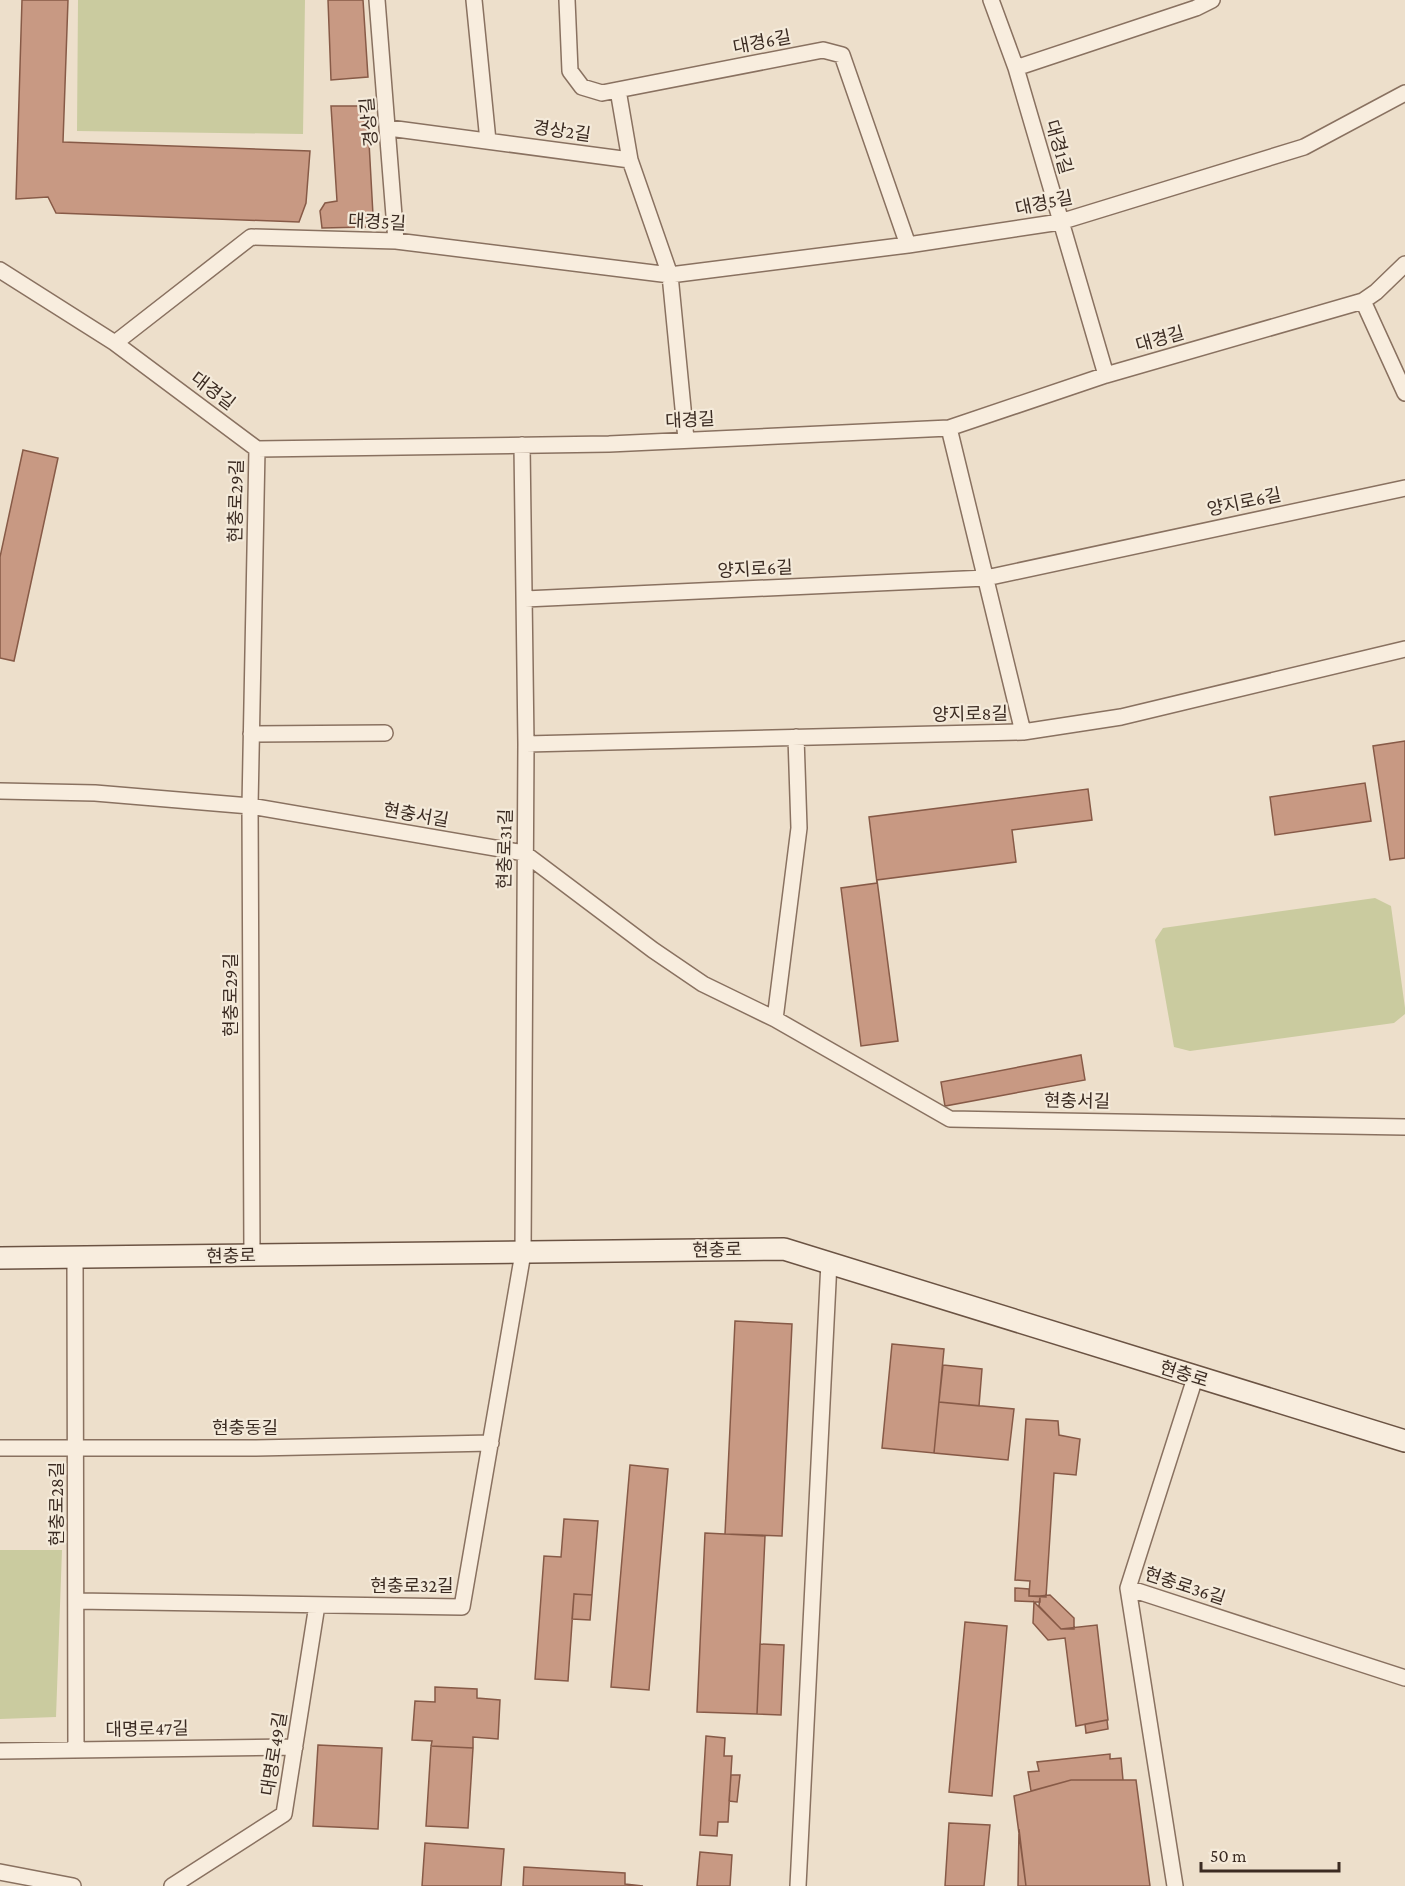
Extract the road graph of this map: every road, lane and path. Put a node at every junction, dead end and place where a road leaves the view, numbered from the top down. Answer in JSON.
{"nodes":[{"id":1,"x":377,"y":0,"type":"edge"},
{"id":2,"x":474,"y":0,"type":"edge"},
{"id":3,"x":567,"y":0,"type":"edge"},
{"id":4,"x":991,"y":0,"type":"edge"},
{"id":5,"x":1212,"y":0,"type":"edge"},
{"id":6,"x":1016,"y":68,"type":"junction"},
{"id":7,"x":618,"y":90,"type":"junction"},
{"id":8,"x":1405,"y":93,"type":"edge"},
{"id":9,"x":389,"y":128,"type":"junction"},
{"id":10,"x":488,"y":141,"type":"junction"},
{"id":11,"x":630,"y":160,"type":"junction"},
{"id":12,"x":1060,"y":222,"type":"junction"},
{"id":13,"x":396,"y":241,"type":"junction"},
{"id":14,"x":908,"y":246,"type":"junction"},
{"id":15,"x":1405,"y":264,"type":"edge"},
{"id":16,"x":0,"y":270,"type":"edge"},
{"id":17,"x":670,"y":275,"type":"junction"},
{"id":18,"x":1363,"y":301,"type":"junction"},
{"id":19,"x":116,"y":343,"type":"junction"},
{"id":20,"x":1106,"y":375,"type":"junction"},
{"id":21,"x":1405,"y":391,"type":"edge"},
{"id":22,"x":949,"y":428,"type":"junction"},
{"id":23,"x":686,"y":439,"type":"junction"},
{"id":24,"x":522,"y":445,"type":"junction"},
{"id":25,"x":257,"y":449,"type":"junction"},
{"id":26,"x":1405,"y":488,"type":"edge"},
{"id":27,"x":986,"y":578,"type":"junction"},
{"id":28,"x":525,"y":599,"type":"junction"},
{"id":29,"x":1405,"y":649,"type":"edge"},
{"id":30,"x":1023,"y":732,"type":"junction"},
{"id":31,"x":385,"y":733,"type":"dead end"},
{"id":32,"x":251,"y":734,"type":"junction"},
{"id":33,"x":796,"y":738,"type":"junction"},
{"id":34,"x":526,"y":744,"type":"junction"},
{"id":35,"x":0,"y":791,"type":"edge"},
{"id":36,"x":250,"y":806,"type":"junction"},
{"id":37,"x":524,"y":853,"type":"junction"},
{"id":38,"x":775,"y":1019,"type":"junction"},
{"id":39,"x":1405,"y":1127,"type":"edge"},
{"id":40,"x":523,"y":1253,"type":"junction"},
{"id":41,"x":252,"y":1256,"type":"junction"},
{"id":42,"x":75,"y":1257,"type":"junction"},
{"id":43,"x":0,"y":1258,"type":"edge"},
{"id":44,"x":829,"y":1262,"type":"junction"},
{"id":45,"x":1195,"y":1378,"type":"junction"},
{"id":46,"x":1405,"y":1441,"type":"edge"},
{"id":47,"x":491,"y":1443,"type":"junction"},
{"id":48,"x":0,"y":1448,"type":"edge"},
{"id":49,"x":76,"y":1448,"type":"junction"},
{"id":50,"x":1128,"y":1588,"type":"junction"},
{"id":51,"x":76,"y":1602,"type":"junction"},
{"id":52,"x":317,"y":1605,"type":"junction"},
{"id":53,"x":1405,"y":1678,"type":"edge"},
{"id":54,"x":295,"y":1747,"type":"junction"},
{"id":55,"x":76,"y":1750,"type":"junction"},
{"id":56,"x":0,"y":1751,"type":"edge"},
{"id":57,"x":0,"y":1872,"type":"edge"},
{"id":58,"x":73,"y":1886,"type":"edge"},
{"id":59,"x":172,"y":1886,"type":"edge"},
{"id":60,"x":798,"y":1886,"type":"edge"},
{"id":61,"x":1175,"y":1886,"type":"edge"}],
"edges":[{"from":1,"to":9,"type":"street","name":"경상길"},
{"from":2,"to":10,"type":"street"},
{"from":3,"to":7,"type":"street","name":"대경6길"},
{"from":4,"to":6,"type":"street","name":"대경1길"},
{"from":5,"to":6,"type":"street"},
{"from":6,"to":12,"type":"street","name":"대경1길"},
{"from":7,"to":11,"type":"street"},
{"from":7,"to":14,"type":"street","name":"대경6길"},
{"from":8,"to":12,"type":"street","name":"대경5길"},
{"from":9,"to":10,"type":"street","name":"경상2길"},
{"from":9,"to":13,"type":"street","name":"경상길"},
{"from":10,"to":11,"type":"street","name":"경상2길"},
{"from":11,"to":17,"type":"street"},
{"from":12,"to":14,"type":"street","name":"대경5길"},
{"from":12,"to":20,"type":"street","name":"대경1길"},
{"from":13,"to":17,"type":"street","name":"대경5길"},
{"from":13,"to":19,"type":"street","name":"대경5길"},
{"from":14,"to":17,"type":"street","name":"대경5길"},
{"from":15,"to":18,"type":"street","name":"대경길"},
{"from":16,"to":19,"type":"street","name":"대경길"},
{"from":17,"to":23,"type":"street"},
{"from":18,"to":20,"type":"street","name":"대경길"},
{"from":18,"to":21,"type":"street"},
{"from":19,"to":25,"type":"street","name":"대경길"},
{"from":20,"to":22,"type":"street","name":"대경길"},
{"from":22,"to":23,"type":"street","name":"대경길"},
{"from":22,"to":27,"type":"street"},
{"from":23,"to":24,"type":"street","name":"대경길"},
{"from":24,"to":25,"type":"street","name":"대경길"},
{"from":24,"to":28,"type":"street","name":"현충로31길"},
{"from":25,"to":32,"type":"street","name":"현충로29길"},
{"from":26,"to":27,"type":"street","name":"양지로6길"},
{"from":27,"to":28,"type":"street","name":"양지로6길"},
{"from":27,"to":30,"type":"street"},
{"from":28,"to":34,"type":"street","name":"현충로31길"},
{"from":29,"to":30,"type":"street","name":"양지로8길"},
{"from":30,"to":33,"type":"street","name":"양지로8길"},
{"from":31,"to":32,"type":"street"},
{"from":32,"to":36,"type":"street","name":"현충로29길"},
{"from":33,"to":34,"type":"street","name":"양지로8길"},
{"from":33,"to":38,"type":"street"},
{"from":34,"to":37,"type":"street","name":"현충로31길"},
{"from":35,"to":36,"type":"street","name":"현충서길"},
{"from":36,"to":37,"type":"street","name":"현충서길"},
{"from":36,"to":41,"type":"street","name":"현충로29길"},
{"from":37,"to":38,"type":"street","name":"현충서길"},
{"from":37,"to":40,"type":"street","name":"현충로31길"},
{"from":38,"to":39,"type":"street","name":"현충서길"},
{"from":40,"to":41,"type":"main road","name":"현충로"},
{"from":40,"to":44,"type":"main road","name":"현충로"},
{"from":40,"to":47,"type":"street","name":"현충로32길"},
{"from":41,"to":42,"type":"main road","name":"현충로"},
{"from":42,"to":43,"type":"main road","name":"현충로"},
{"from":42,"to":49,"type":"street","name":"현충로28길"},
{"from":44,"to":45,"type":"main road","name":"현충로"},
{"from":44,"to":60,"type":"street"},
{"from":45,"to":46,"type":"main road","name":"현충로"},
{"from":45,"to":50,"type":"street","name":"현충로36길"},
{"from":47,"to":49,"type":"street","name":"현충동길"},
{"from":47,"to":52,"type":"street","name":"현충로32길"},
{"from":48,"to":49,"type":"street","name":"현충동길"},
{"from":49,"to":51,"type":"street","name":"현충로28길"},
{"from":50,"to":53,"type":"street","name":"현충로36길"},
{"from":50,"to":61,"type":"street"},
{"from":51,"to":52,"type":"street","name":"현충로32길"},
{"from":51,"to":55,"type":"street","name":"현충로28길"},
{"from":52,"to":54,"type":"street","name":"대명로49길"},
{"from":54,"to":55,"type":"street","name":"대명로47길"},
{"from":54,"to":59,"type":"street","name":"대명로49길"},
{"from":55,"to":56,"type":"street","name":"대명로47길"},
{"from":57,"to":58,"type":"street"}]}
